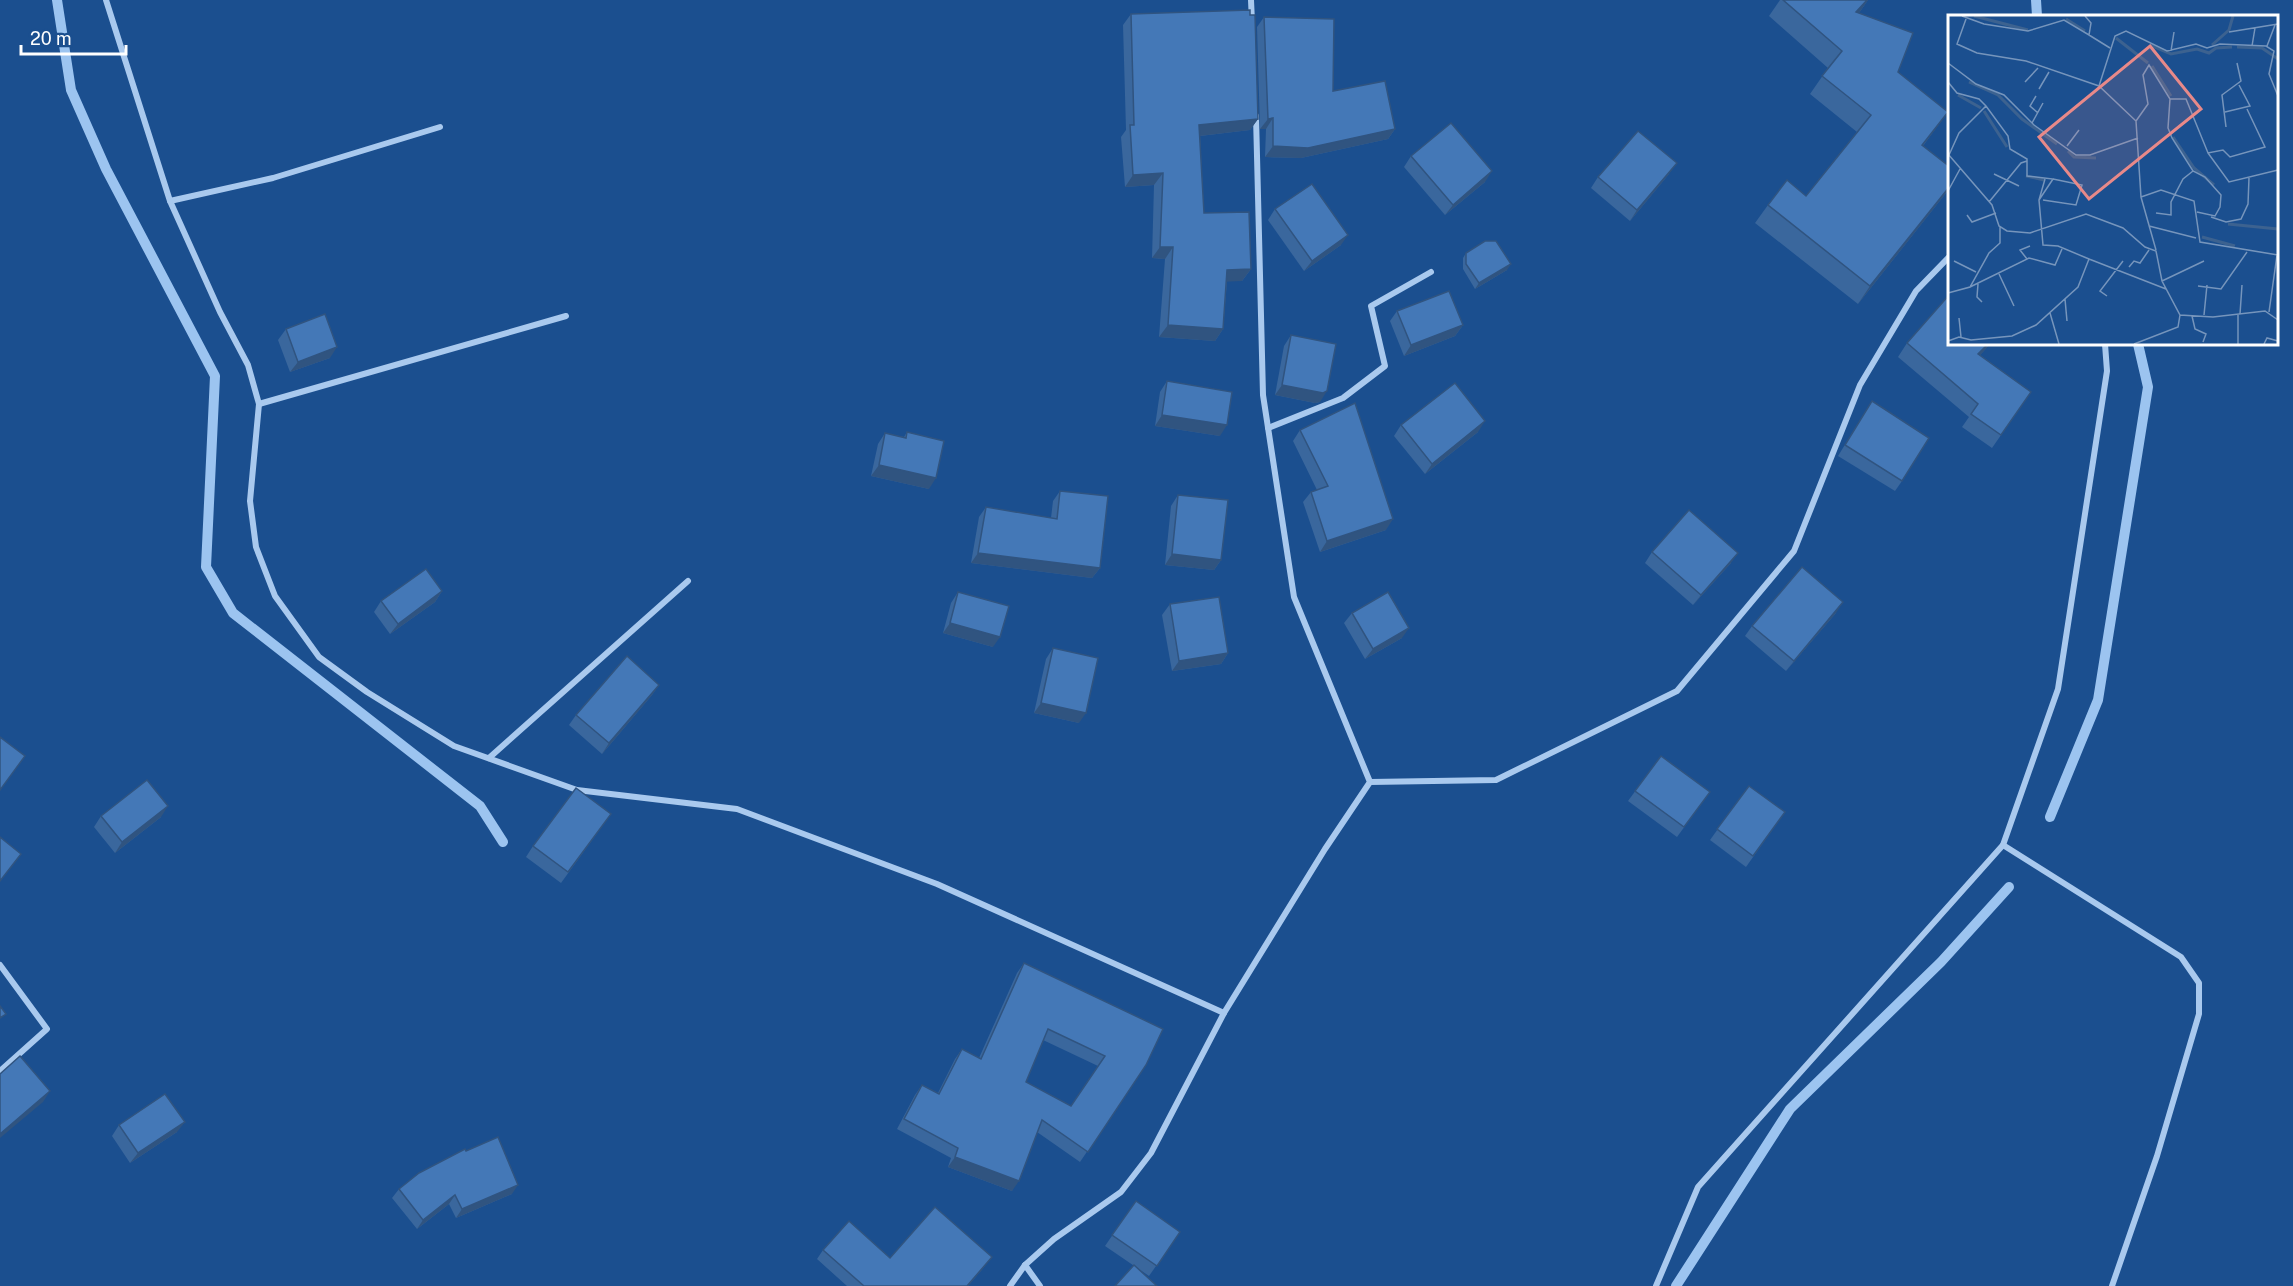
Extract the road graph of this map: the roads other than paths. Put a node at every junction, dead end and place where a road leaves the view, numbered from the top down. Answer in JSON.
{"nodes":[{"id":1,"x":106,"y":0,"type":"edge"},
{"id":2,"x":1251,"y":0,"type":"edge"},
{"id":3,"x":1253,"y":27,"type":"edge"},
{"id":4,"x":1255,"y":105,"type":"edge"},
{"id":5,"x":440,"y":127,"type":"dead end"},
{"id":6,"x":170,"y":201,"type":"junction"},
{"id":7,"x":1948,"y":258,"type":"edge"},
{"id":8,"x":1431,"y":272,"type":"dead end"},
{"id":9,"x":566,"y":316,"type":"dead end"},
{"id":10,"x":2106,"y":345,"type":"edge"},
{"id":11,"x":259,"y":404,"type":"junction"},
{"id":12,"x":1268,"y":428,"type":"junction"},
{"id":13,"x":688,"y":581,"type":"dead end"},
{"id":14,"x":489,"y":758,"type":"junction"},
{"id":15,"x":1370,"y":782,"type":"junction"},
{"id":16,"x":2003,"y":845,"type":"junction"},
{"id":17,"x":0,"y":965,"type":"edge"},
{"id":18,"x":1224,"y":1013,"type":"junction"},
{"id":19,"x":0,"y":1071,"type":"edge"},
{"id":20,"x":1025,"y":1264,"type":"junction"},
{"id":21,"x":1010,"y":1286,"type":"edge"},
{"id":22,"x":1040,"y":1286,"type":"edge"},
{"id":23,"x":1656,"y":1286,"type":"edge"},
{"id":24,"x":2112,"y":1286,"type":"edge"}],
"edges":[{"from":1,"to":6,"type":"street"},
{"from":2,"to":3,"type":"street"},
{"from":4,"to":12,"type":"street"},
{"from":5,"to":6,"type":"street"},
{"from":6,"to":11,"type":"street"},
{"from":7,"to":15,"type":"street"},
{"from":8,"to":12,"type":"street"},
{"from":9,"to":11,"type":"street"},
{"from":10,"to":16,"type":"street"},
{"from":11,"to":14,"type":"street"},
{"from":12,"to":15,"type":"street"},
{"from":13,"to":14,"type":"street"},
{"from":14,"to":18,"type":"street"},
{"from":15,"to":18,"type":"street"},
{"from":16,"to":23,"type":"street"},
{"from":16,"to":24,"type":"street"},
{"from":17,"to":19,"type":"street"},
{"from":18,"to":20,"type":"street"},
{"from":20,"to":21,"type":"street"},
{"from":20,"to":22,"type":"street"}]}
